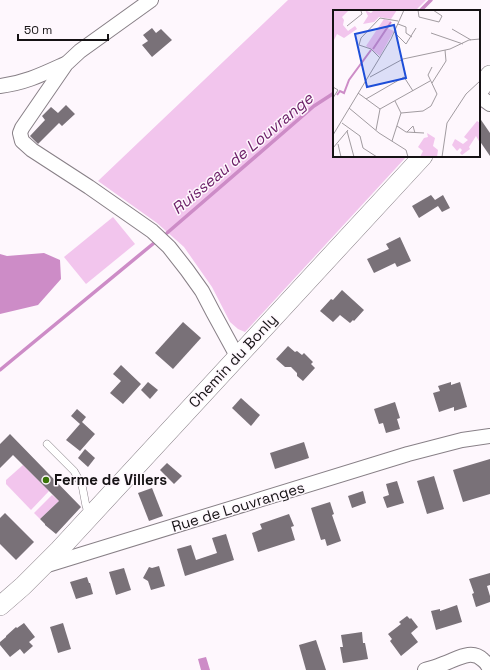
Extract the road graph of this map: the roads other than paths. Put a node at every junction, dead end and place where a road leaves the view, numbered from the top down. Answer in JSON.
{"nodes":[{"id":1,"x":151,"y":0,"type":"edge"},
{"id":2,"x":66,"y":64,"type":"junction"},
{"id":3,"x":490,"y":75,"type":"edge"},
{"id":4,"x":0,"y":86,"type":"edge"},
{"id":5,"x":480,"y":89,"type":"edge"},
{"id":6,"x":480,"y":97,"type":"edge"},
{"id":7,"x":490,"y":104,"type":"edge"},
{"id":8,"x":422,"y":157,"type":"edge"},
{"id":9,"x":237,"y":356,"type":"junction"},
{"id":10,"x":490,"y":436,"type":"edge"},
{"id":11,"x":47,"y":444,"type":"dead end"},
{"id":12,"x":90,"y":516,"type":"junction"},
{"id":13,"x":43,"y":566,"type":"junction"},
{"id":14,"x":0,"y":606,"type":"edge"},
{"id":15,"x":425,"y":670,"type":"edge"},
{"id":16,"x":490,"y":670,"type":"edge"}],
"edges":[{"from":1,"to":2,"type":"street"},
{"from":2,"to":4,"type":"street"},
{"from":2,"to":9,"type":"street"},
{"from":3,"to":5,"type":"street"},
{"from":6,"to":7,"type":"street"},
{"from":8,"to":9,"type":"street","name":"Chemin du Bonly"},
{"from":9,"to":12,"type":"street","name":"Chemin du Bonly"},
{"from":10,"to":13,"type":"street","name":"Rue de Louvranges"},
{"from":11,"to":12,"type":"lane"},
{"from":12,"to":13,"type":"street","name":"Chemin du Bonly"},
{"from":13,"to":14,"type":"street","name":"Rue de Louvranges"},
{"from":15,"to":16,"type":"street"}]}
